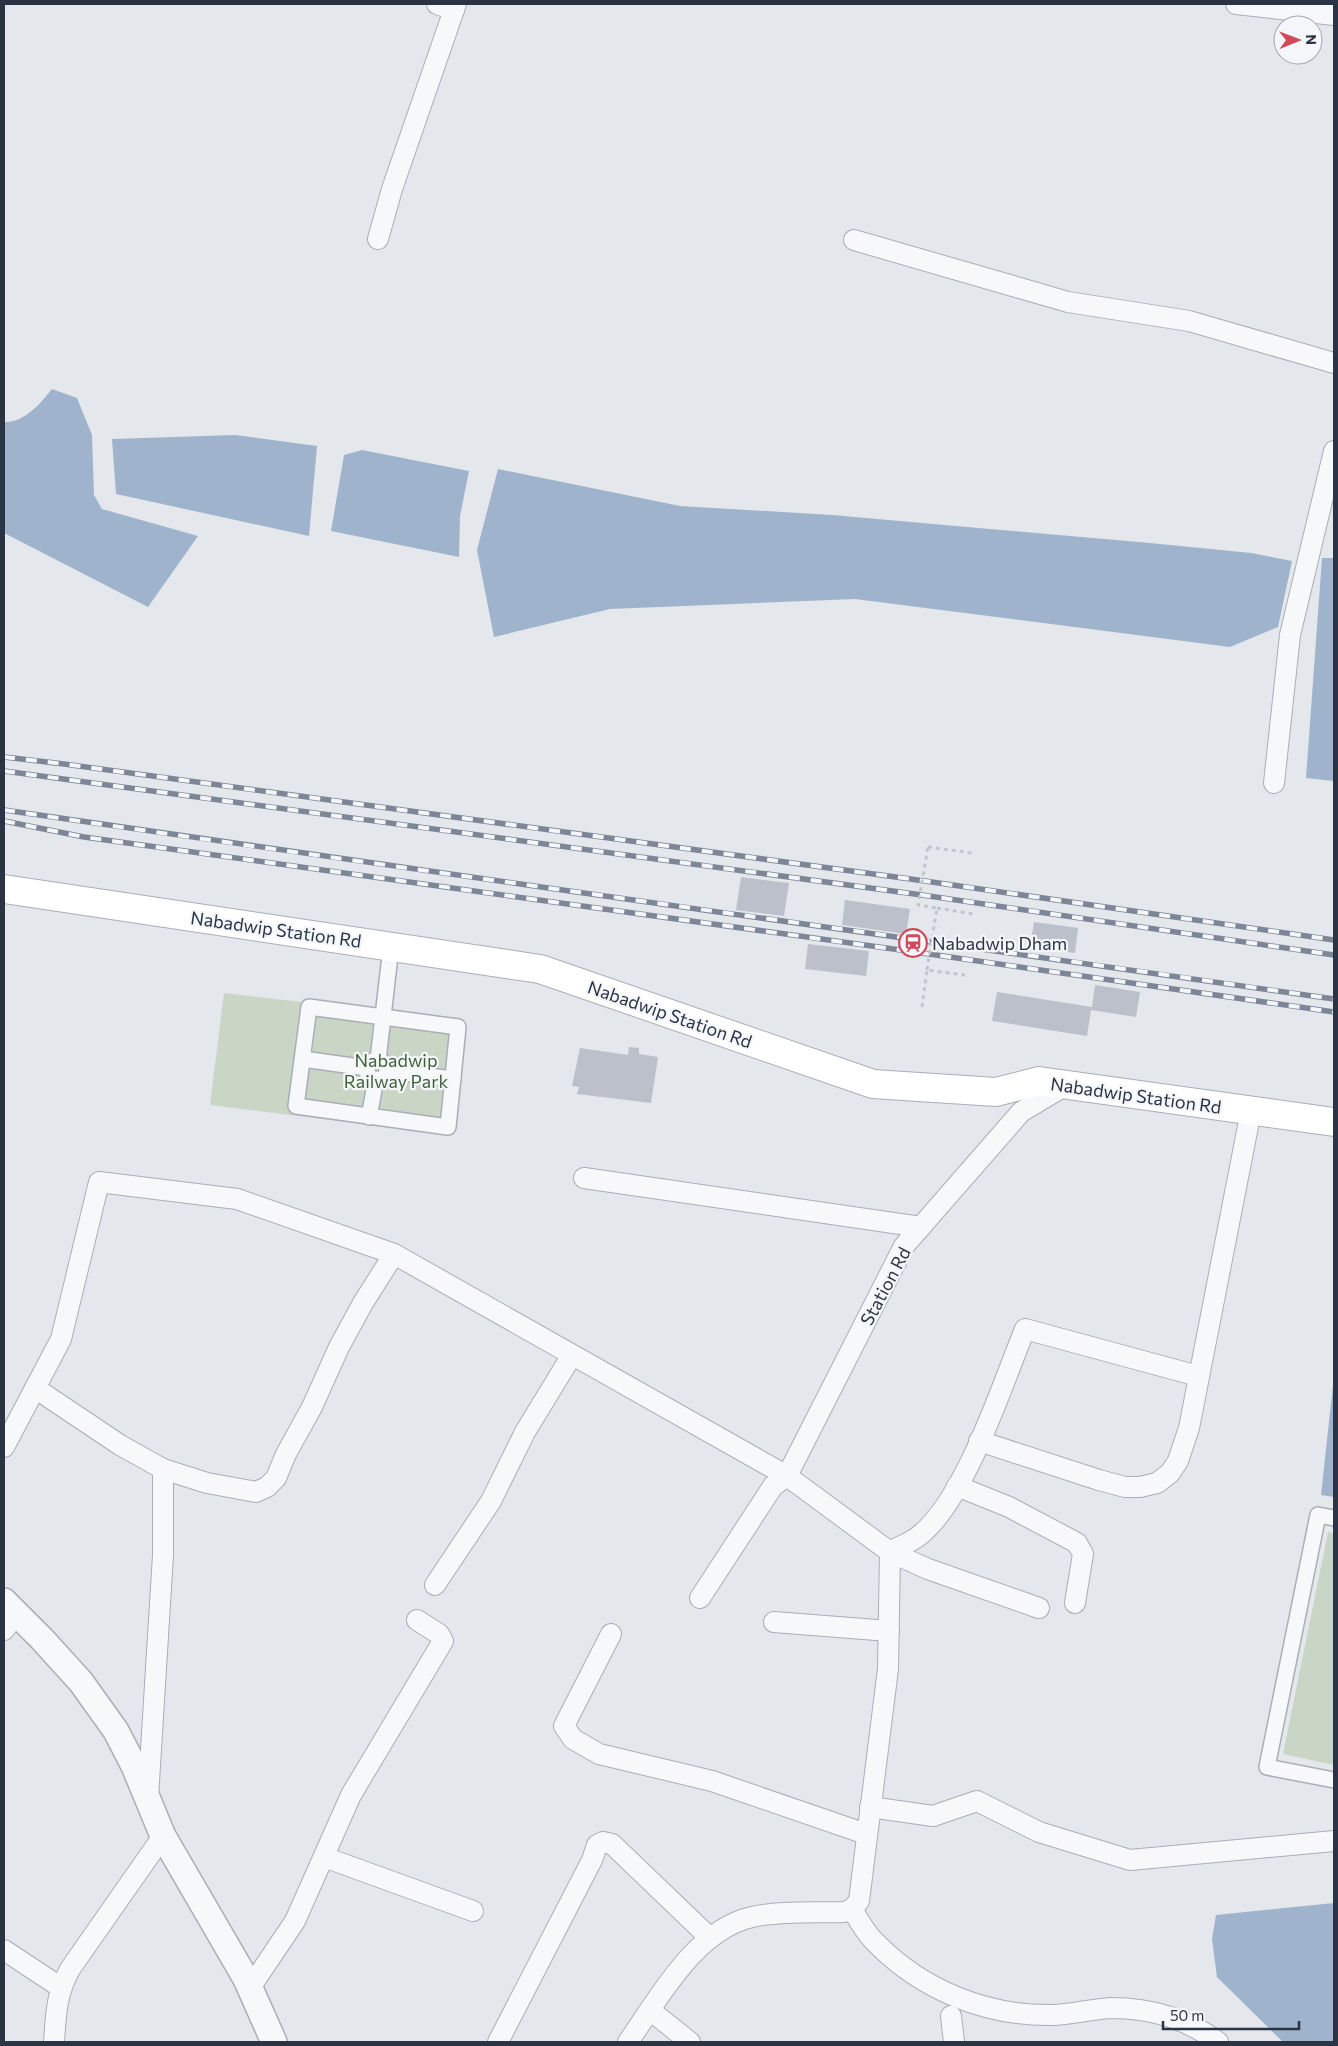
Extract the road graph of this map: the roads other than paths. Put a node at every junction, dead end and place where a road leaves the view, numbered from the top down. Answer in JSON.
{"nodes":[{"id":1,"x":1236,"y":4,"type":"edge"},
{"id":2,"x":449,"y":6,"type":"edge"},
{"id":3,"x":1334,"y":15,"type":"edge"},
{"id":4,"x":378,"y":239,"type":"dead end"},
{"id":5,"x":854,"y":240,"type":"dead end"},
{"id":6,"x":1334,"y":363,"type":"edge"},
{"id":7,"x":1334,"y":451,"type":"edge"},
{"id":8,"x":1274,"y":783,"type":"dead end"},
{"id":9,"x":4,"y":889,"type":"edge"},
{"id":10,"x":391,"y":947,"type":"junction"},
{"id":11,"x":382,"y":1017,"type":"junction"},
{"id":12,"x":303,"y":1059,"type":"junction"},
{"id":13,"x":377,"y":1070,"type":"junction"},
{"id":14,"x":452,"y":1078,"type":"junction"},
{"id":15,"x":1066,"y":1085,"type":"junction"},
{"id":16,"x":1251,"y":1111,"type":"junction"},
{"id":17,"x":369,"y":1116,"type":"junction"},
{"id":18,"x":1334,"y":1122,"type":"edge"},
{"id":19,"x":584,"y":1178,"type":"dead end"},
{"id":20,"x":921,"y":1226,"type":"junction"},
{"id":21,"x":394,"y":1254,"type":"junction"},
{"id":22,"x":572,"y":1355,"type":"junction"},
{"id":23,"x":1198,"y":1376,"type":"junction"},
{"id":24,"x":35,"y":1388,"type":"junction"},
{"id":25,"x":979,"y":1441,"type":"junction"},
{"id":26,"x":4,"y":1446,"type":"edge"},
{"id":27,"x":163,"y":1469,"type":"junction"},
{"id":28,"x":787,"y":1476,"type":"junction"},
{"id":29,"x":957,"y":1486,"type":"junction"},
{"id":30,"x":1334,"y":1518,"type":"edge"},
{"id":31,"x":890,"y":1552,"type":"junction"},
{"id":32,"x":435,"y":1585,"type":"dead end"},
{"id":33,"x":700,"y":1598,"type":"dead end"},
{"id":34,"x":1075,"y":1603,"type":"dead end"},
{"id":35,"x":1039,"y":1608,"type":"dead end"},
{"id":36,"x":8,"y":1615,"type":"edge"},
{"id":37,"x":417,"y":1620,"type":"dead end"},
{"id":38,"x":774,"y":1622,"type":"dead end"},
{"id":39,"x":889,"y":1631,"type":"junction"},
{"id":40,"x":611,"y":1634,"type":"dead end"},
{"id":41,"x":1334,"y":1780,"type":"edge"},
{"id":42,"x":148,"y":1800,"type":"junction"},
{"id":43,"x":870,"y":1807,"type":"junction"},
{"id":44,"x":866,"y":1834,"type":"junction"},
{"id":45,"x":163,"y":1836,"type":"junction"},
{"id":46,"x":1334,"y":1841,"type":"edge"},
{"id":47,"x":324,"y":1857,"type":"junction"},
{"id":48,"x":852,"y":1909,"type":"junction"},
{"id":49,"x":472,"y":1911,"type":"dead end"},
{"id":50,"x":710,"y":1938,"type":"junction"},
{"id":51,"x":4,"y":1950,"type":"edge"},
{"id":52,"x":60,"y":1986,"type":"junction"},
{"id":53,"x":250,"y":1988,"type":"junction"},
{"id":54,"x":651,"y":2011,"type":"junction"},
{"id":55,"x":951,"y":2016,"type":"dead end"},
{"id":56,"x":54,"y":2042,"type":"edge"},
{"id":57,"x":274,"y":2042,"type":"edge"},
{"id":58,"x":498,"y":2042,"type":"edge"},
{"id":59,"x":628,"y":2042,"type":"edge"},
{"id":60,"x":690,"y":2042,"type":"edge"},
{"id":61,"x":954,"y":2042,"type":"edge"},
{"id":62,"x":1218,"y":2042,"type":"edge"}],
"edges":[{"from":1,"to":3,"type":"street"},
{"from":2,"to":4,"type":"street"},
{"from":5,"to":6,"type":"street"},
{"from":7,"to":8,"type":"street"},
{"from":9,"to":10,"type":"main road","name":"Nabadwip Station Rd"},
{"from":10,"to":11,"type":"street"},
{"from":10,"to":15,"type":"main road","name":"Nabadwip Station Rd"},
{"from":11,"to":12,"type":"street"},
{"from":11,"to":13,"type":"street"},
{"from":11,"to":14,"type":"street"},
{"from":12,"to":13,"type":"street"},
{"from":12,"to":17,"type":"street"},
{"from":13,"to":14,"type":"street"},
{"from":13,"to":17,"type":"street"},
{"from":14,"to":17,"type":"street"},
{"from":15,"to":16,"type":"main road","name":"Nabadwip Station Rd"},
{"from":15,"to":20,"type":"street","name":"Station Rd"},
{"from":16,"to":18,"type":"main road","name":"Nabadwip Station Rd"},
{"from":16,"to":23,"type":"street"},
{"from":19,"to":20,"type":"street"},
{"from":20,"to":28,"type":"street","name":"Station Rd"},
{"from":21,"to":22,"type":"street"},
{"from":21,"to":24,"type":"street"},
{"from":21,"to":27,"type":"street"},
{"from":22,"to":28,"type":"street"},
{"from":22,"to":32,"type":"street"},
{"from":23,"to":25,"type":"street"},
{"from":23,"to":25,"type":"street"},
{"from":24,"to":26,"type":"street"},
{"from":24,"to":27,"type":"street"},
{"from":25,"to":29,"type":"street"},
{"from":27,"to":42,"type":"street"},
{"from":28,"to":31,"type":"street"},
{"from":28,"to":33,"type":"street"},
{"from":29,"to":31,"type":"street"},
{"from":29,"to":34,"type":"street"},
{"from":30,"to":41,"type":"street"},
{"from":31,"to":35,"type":"street"},
{"from":31,"to":39,"type":"street"},
{"from":36,"to":42,"type":"street"},
{"from":37,"to":47,"type":"street"},
{"from":38,"to":39,"type":"street"},
{"from":39,"to":43,"type":"street"},
{"from":40,"to":44,"type":"street"},
{"from":42,"to":45,"type":"street"},
{"from":43,"to":44,"type":"street"},
{"from":43,"to":46,"type":"street"},
{"from":44,"to":48,"type":"street"},
{"from":45,"to":52,"type":"street"},
{"from":45,"to":53,"type":"street"},
{"from":47,"to":49,"type":"street"},
{"from":47,"to":53,"type":"street"},
{"from":48,"to":50,"type":"street"},
{"from":48,"to":62,"type":"street"},
{"from":50,"to":54,"type":"street"},
{"from":50,"to":58,"type":"street"},
{"from":51,"to":52,"type":"street"},
{"from":52,"to":56,"type":"street"},
{"from":53,"to":57,"type":"street"},
{"from":54,"to":59,"type":"street"},
{"from":54,"to":60,"type":"street"},
{"from":55,"to":61,"type":"street"}]}
